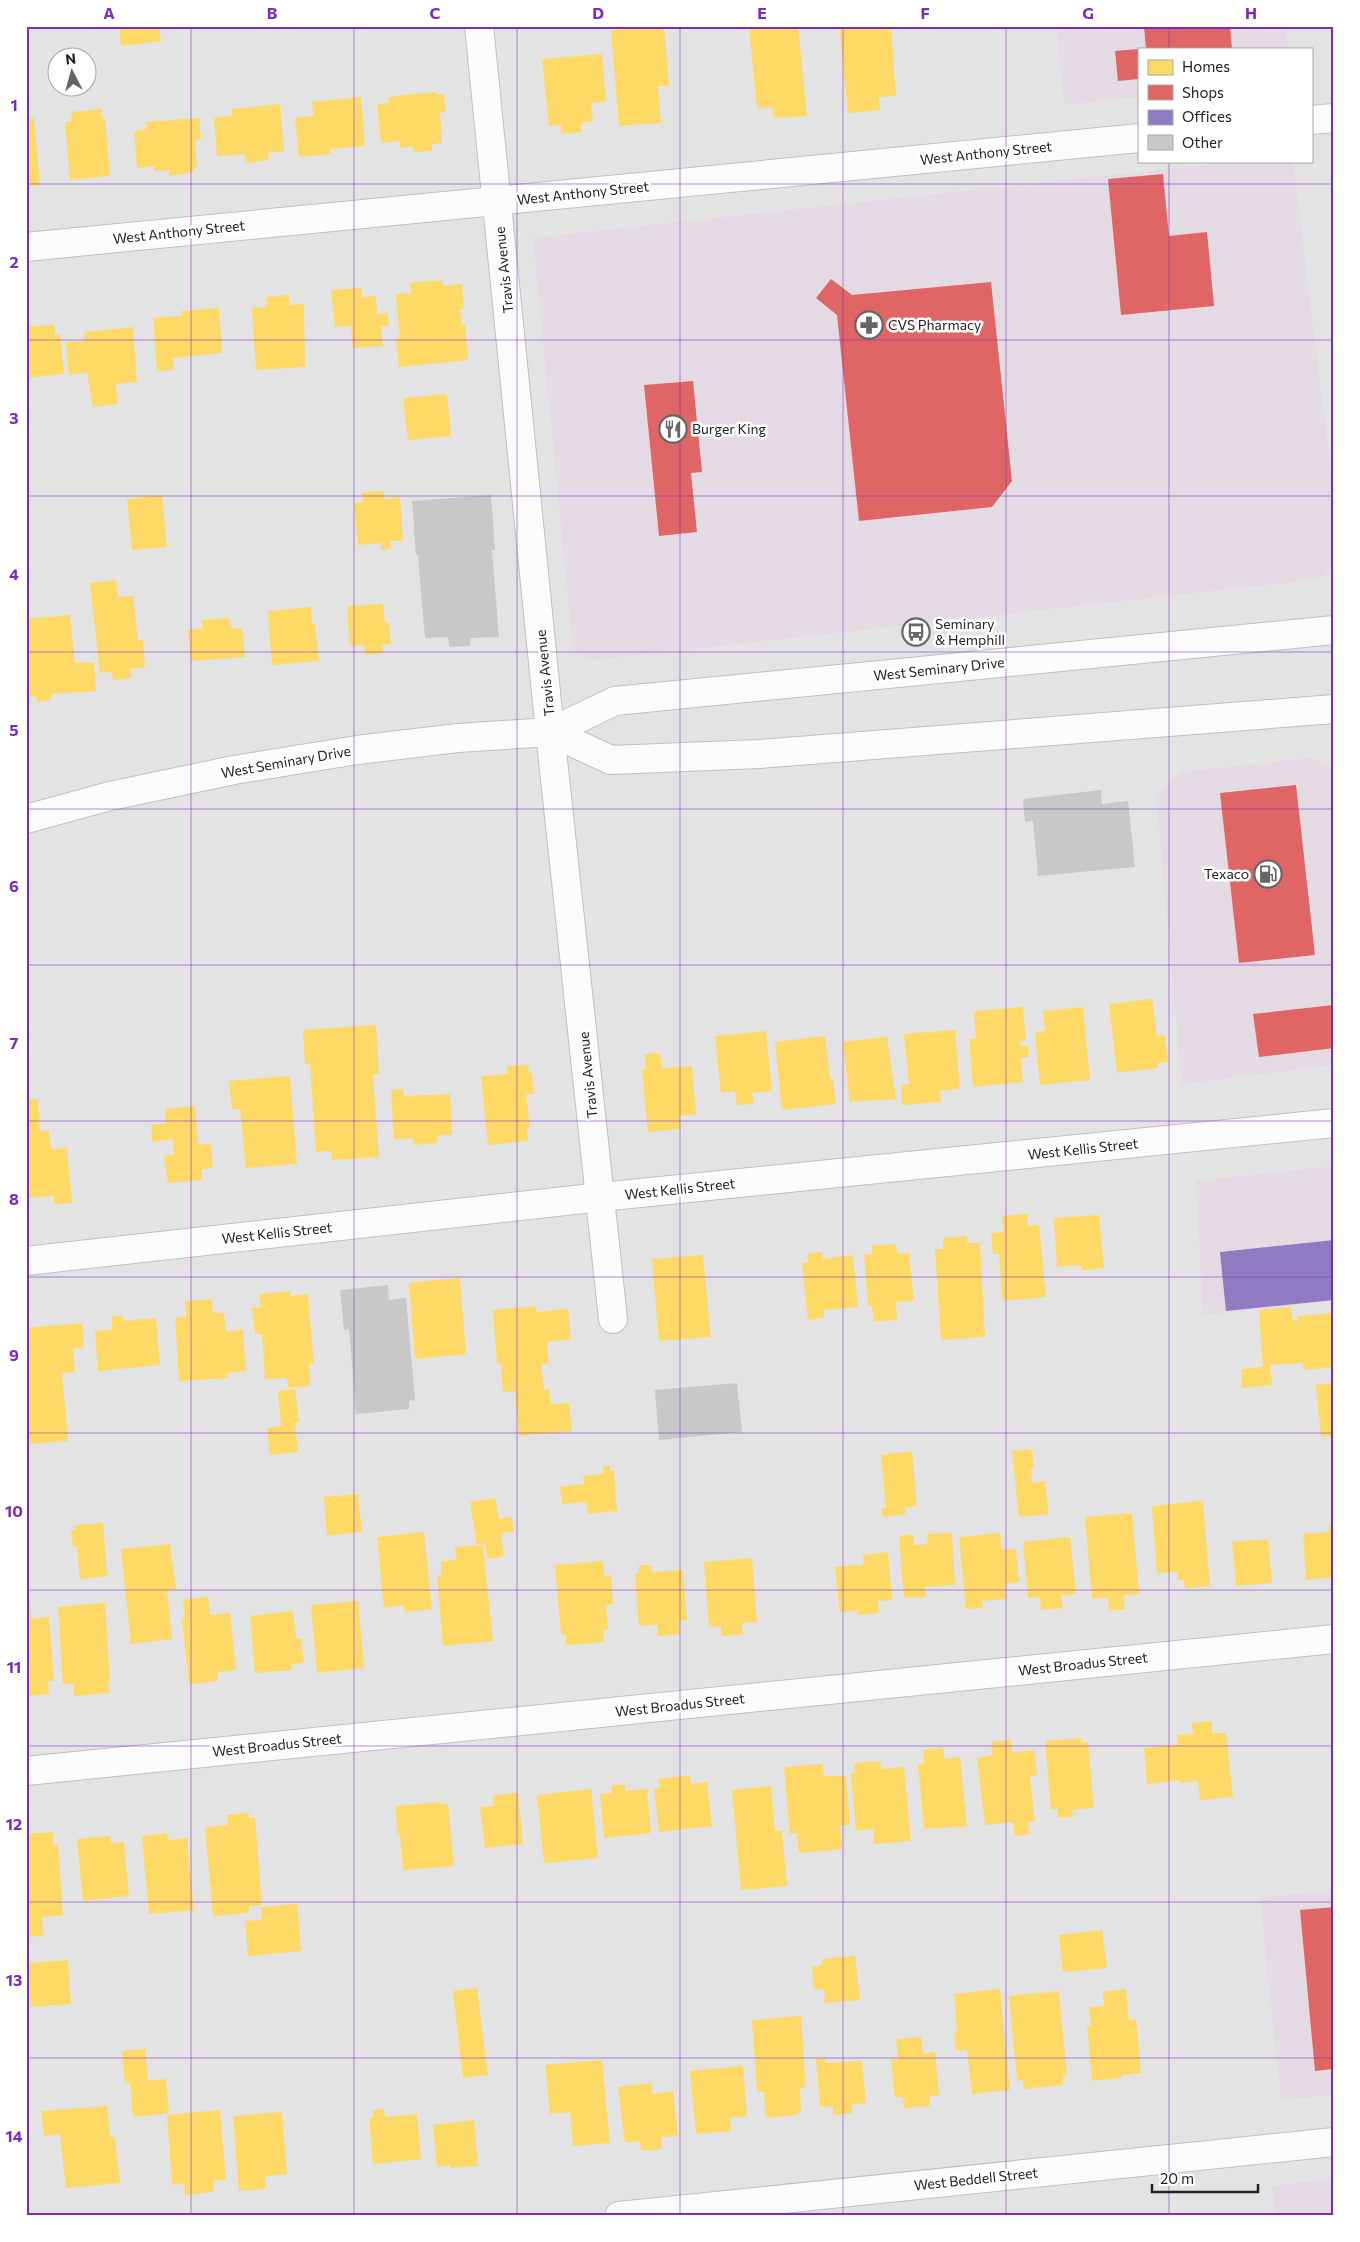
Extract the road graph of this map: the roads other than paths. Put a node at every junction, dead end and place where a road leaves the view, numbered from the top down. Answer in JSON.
{"nodes":[{"id":1,"x":479,"y":26,"type":"edge"},
{"id":2,"x":1334,"y":118,"type":"edge"},
{"id":3,"x":1312,"y":120,"type":"edge"},
{"id":4,"x":1138,"y":138,"type":"edge"},
{"id":5,"x":498,"y":201,"type":"junction"},
{"id":6,"x":26,"y":247,"type":"edge"},
{"id":7,"x":1334,"y":630,"type":"edge"},
{"id":8,"x":1334,"y":709,"type":"edge"},
{"id":9,"x":550,"y":732,"type":"junction"},
{"id":10,"x":26,"y":819,"type":"edge"},
{"id":11,"x":1334,"y":1123,"type":"edge"},
{"id":12,"x":601,"y":1197,"type":"junction"},
{"id":13,"x":26,"y":1261,"type":"edge"},
{"id":14,"x":613,"y":1319,"type":"dead end"},
{"id":15,"x":1334,"y":1639,"type":"edge"},
{"id":16,"x":26,"y":1771,"type":"edge"},
{"id":17,"x":1334,"y":2142,"type":"edge"},
{"id":18,"x":619,"y":2216,"type":"edge"}],
"edges":[{"from":1,"to":5,"type":"street","name":"Travis Avenue"},
{"from":2,"to":3,"type":"street"},
{"from":4,"to":5,"type":"street","name":"West Anthony Street"},
{"from":5,"to":6,"type":"street","name":"West Anthony Street"},
{"from":5,"to":9,"type":"street","name":"Travis Avenue"},
{"from":7,"to":9,"type":"street","name":"West Seminary Drive"},
{"from":8,"to":9,"type":"street","name":"West Seminary Drive"},
{"from":9,"to":10,"type":"street","name":"West Seminary Drive"},
{"from":9,"to":12,"type":"street","name":"Travis Avenue"},
{"from":11,"to":12,"type":"street","name":"West Kellis Street"},
{"from":12,"to":13,"type":"street","name":"West Kellis Street"},
{"from":12,"to":14,"type":"street","name":"Travis Avenue"},
{"from":15,"to":16,"type":"street","name":"West Broadus Street"},
{"from":17,"to":18,"type":"street","name":"West Beddell Street"}]}
